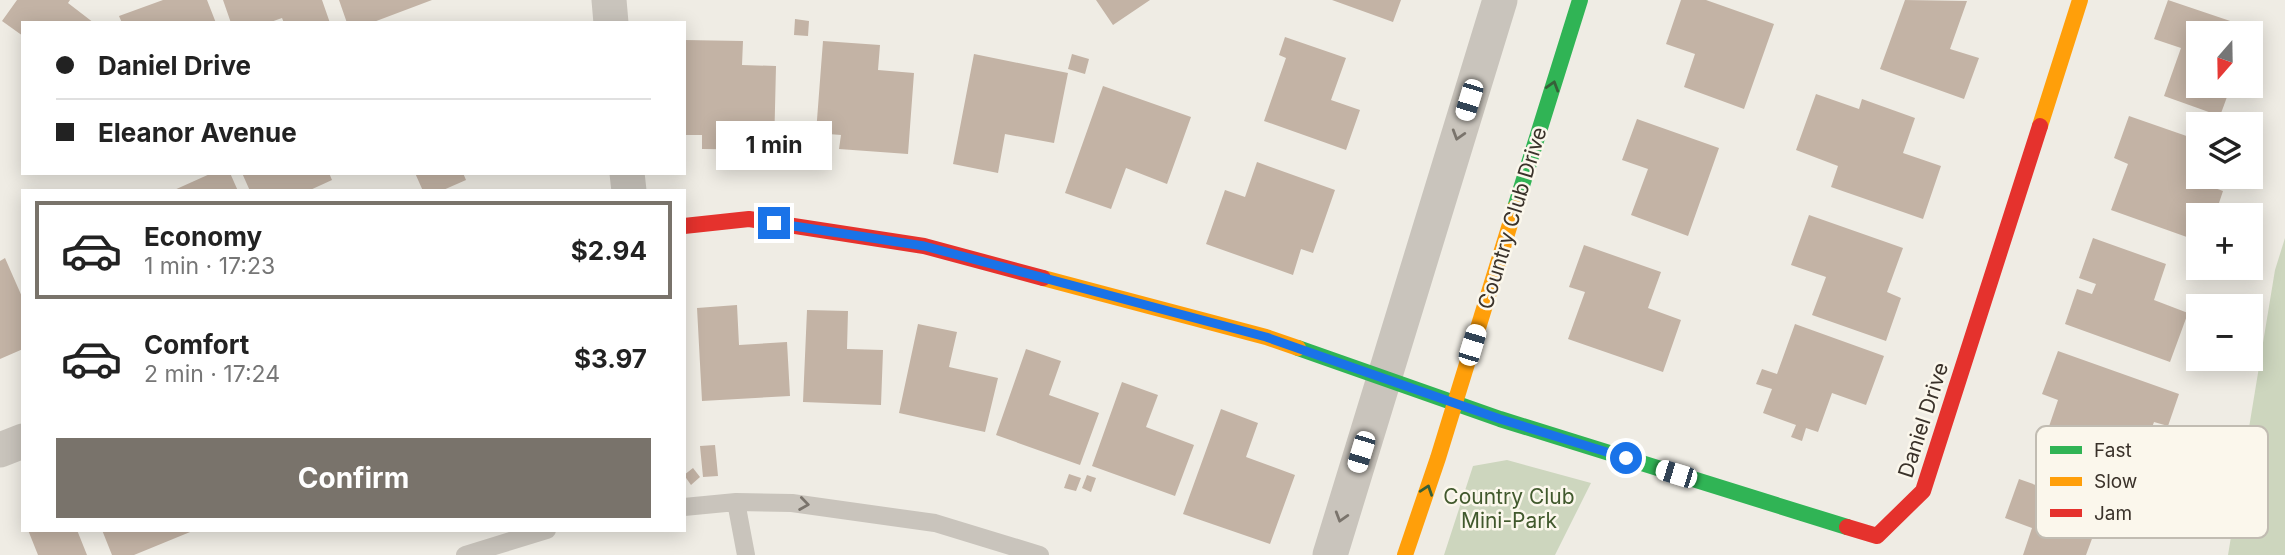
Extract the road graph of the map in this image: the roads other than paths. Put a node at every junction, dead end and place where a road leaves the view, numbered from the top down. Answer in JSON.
{"nodes":[{"id":1,"x":609,"y":0,"type":"edge"},
{"id":2,"x":1500,"y":0,"type":"edge"},
{"id":3,"x":1580,"y":0,"type":"edge"},
{"id":4,"x":2080,"y":0,"type":"edge"},
{"id":5,"x":611,"y":21,"type":"edge"},
{"id":6,"x":686,"y":226,"type":"edge"},
{"id":7,"x":1399,"y":385,"type":"junction"},
{"id":8,"x":1454,"y":403,"type":"junction"},
{"id":9,"x":21,"y":442,"type":"edge"},
{"id":10,"x":0,"y":450,"type":"edge"},
{"id":11,"x":736,"y":502,"type":"junction"},
{"id":12,"x":686,"y":507,"type":"edge"},
{"id":13,"x":540,"y":532,"type":"edge"},
{"id":14,"x":1875,"y":545,"type":"edge"},
{"id":15,"x":465,"y":555,"type":"edge"},
{"id":16,"x":746,"y":555,"type":"edge"},
{"id":17,"x":1040,"y":555,"type":"edge"},
{"id":18,"x":1330,"y":555,"type":"edge"},
{"id":19,"x":1405,"y":555,"type":"edge"}],
"edges":[{"from":1,"to":5,"type":"street"},
{"from":2,"to":7,"type":"street","one_way":true},
{"from":8,"to":3,"type":"street","name":"Country Club Drive","one_way":true},
{"from":4,"to":14,"type":"street","name":"Daniel Drive"},
{"from":6,"to":7,"type":"street","name":"Daniel Drive"},
{"from":7,"to":8,"type":"street","name":"Daniel Drive"},
{"from":7,"to":18,"type":"street","one_way":true},
{"from":8,"to":14,"type":"street","name":"Daniel Drive"},
{"from":19,"to":8,"type":"street","name":"Country Club Drive","one_way":true},
{"from":9,"to":10,"type":"street"},
{"from":11,"to":12,"type":"lane"},
{"from":11,"to":16,"type":"lane"},
{"from":11,"to":17,"type":"lane","one_way":true},
{"from":13,"to":15,"type":"lane"}]}
